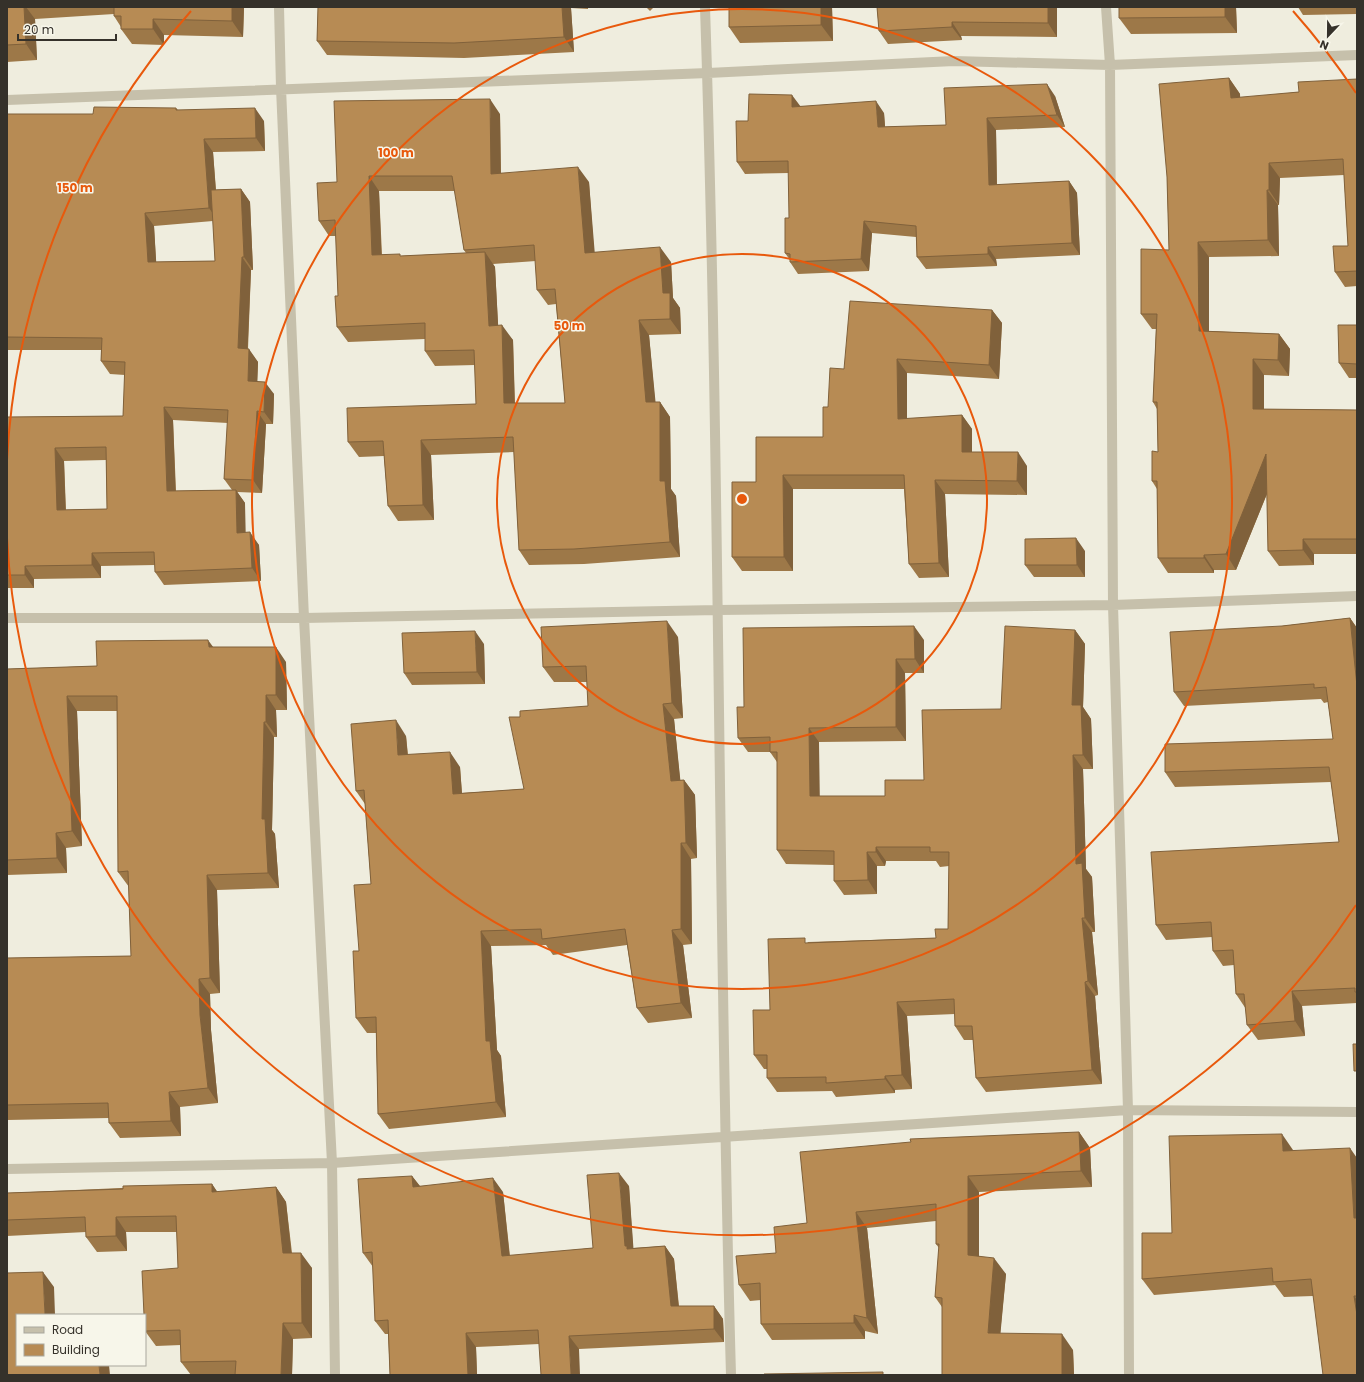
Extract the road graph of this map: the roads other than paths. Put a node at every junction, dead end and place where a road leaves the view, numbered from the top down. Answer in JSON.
{"nodes":[{"id":1,"x":279,"y":7,"type":"edge"},
{"id":2,"x":705,"y":7,"type":"edge"},
{"id":3,"x":1106,"y":7,"type":"edge"},
{"id":4,"x":1357,"y":55,"type":"edge"},
{"id":5,"x":1110,"y":65,"type":"junction"},
{"id":6,"x":708,"y":73,"type":"junction"},
{"id":7,"x":281,"y":88,"type":"junction"},
{"id":8,"x":7,"y":100,"type":"edge"},
{"id":9,"x":1357,"y":596,"type":"edge"},
{"id":10,"x":1113,"y":605,"type":"junction"},
{"id":11,"x":718,"y":610,"type":"junction"},
{"id":12,"x":7,"y":618,"type":"edge"},
{"id":13,"x":304,"y":618,"type":"junction"},
{"id":14,"x":1128,"y":1110,"type":"junction"},
{"id":15,"x":1357,"y":1112,"type":"edge"},
{"id":16,"x":724,"y":1137,"type":"junction"},
{"id":17,"x":332,"y":1163,"type":"junction"},
{"id":18,"x":7,"y":1169,"type":"edge"},
{"id":19,"x":335,"y":1375,"type":"edge"},
{"id":20,"x":731,"y":1375,"type":"edge"},
{"id":21,"x":1129,"y":1375,"type":"edge"}],
"edges":[{"from":1,"to":7,"type":"street"},
{"from":2,"to":6,"type":"street"},
{"from":3,"to":5,"type":"street"},
{"from":4,"to":5,"type":"street"},
{"from":5,"to":6,"type":"street"},
{"from":5,"to":10,"type":"street"},
{"from":6,"to":7,"type":"street"},
{"from":6,"to":11,"type":"street"},
{"from":7,"to":8,"type":"street"},
{"from":7,"to":13,"type":"street"},
{"from":9,"to":10,"type":"street"},
{"from":10,"to":11,"type":"street"},
{"from":10,"to":14,"type":"street"},
{"from":11,"to":13,"type":"street"},
{"from":11,"to":16,"type":"street"},
{"from":12,"to":13,"type":"street"},
{"from":13,"to":17,"type":"street"},
{"from":14,"to":15,"type":"street"},
{"from":14,"to":16,"type":"street"},
{"from":14,"to":21,"type":"street"},
{"from":16,"to":17,"type":"street"},
{"from":16,"to":20,"type":"street"},
{"from":17,"to":18,"type":"street"},
{"from":17,"to":19,"type":"street"}]}
